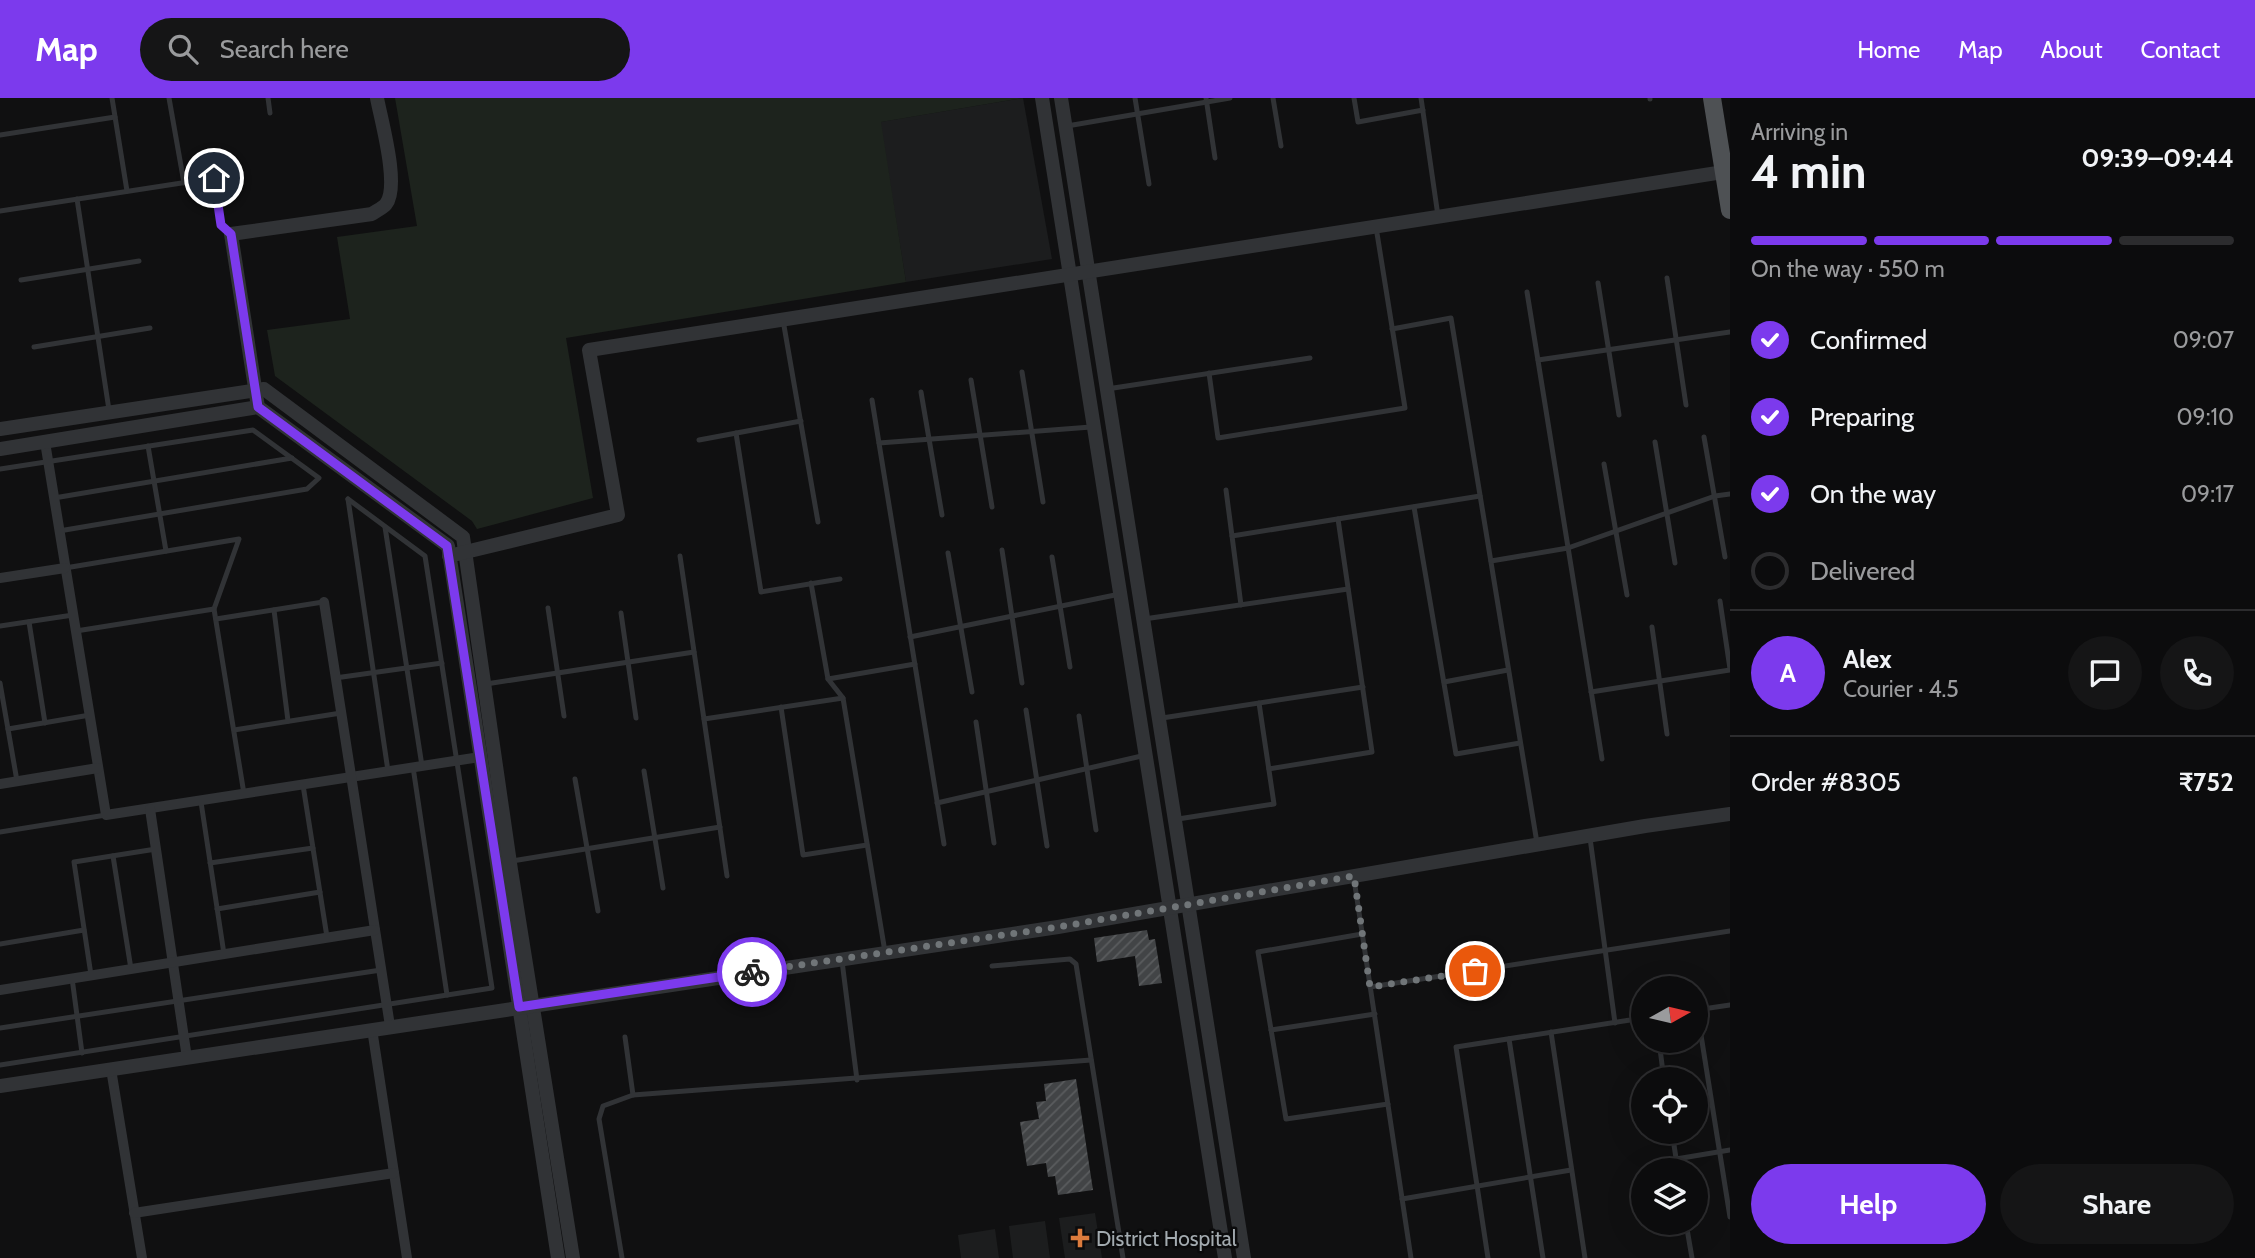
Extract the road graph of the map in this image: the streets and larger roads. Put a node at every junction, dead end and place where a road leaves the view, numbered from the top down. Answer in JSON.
{"nodes":[{"id":1,"x":377,"y":98,"type":"edge"},
{"id":2,"x":1042,"y":98,"type":"edge"},
{"id":3,"x":1061,"y":98,"type":"edge"},
{"id":4,"x":1712,"y":98,"type":"edge"},
{"id":5,"x":1727,"y":171,"type":"edge"},
{"id":6,"x":1730,"y":210,"type":"edge"},
{"id":7,"x":1089,"y":272,"type":"junction"},
{"id":8,"x":1070,"y":275,"type":"junction"},
{"id":9,"x":256,"y":390,"type":"junction"},
{"id":10,"x":258,"y":407,"type":"junction"},
{"id":11,"x":0,"y":429,"type":"edge"},
{"id":12,"x":45,"y":442,"type":"junction"},
{"id":13,"x":0,"y":449,"type":"edge"},
{"id":14,"x":465,"y":552,"type":"junction"},
{"id":15,"x":449,"y":556,"type":"junction"},
{"id":16,"x":65,"y":568,"type":"junction"},
{"id":17,"x":0,"y":578,"type":"edge"},
{"id":18,"x":324,"y":602,"type":"road end"},
{"id":19,"x":480,"y":757,"type":"junction"},
{"id":20,"x":98,"y":768,"type":"junction"},
{"id":21,"x":351,"y":777,"type":"junction"},
{"id":22,"x":0,"y":784,"type":"edge"},
{"id":23,"x":150,"y":808,"type":"junction"},
{"id":24,"x":1730,"y":814,"type":"edge"},
{"id":25,"x":1189,"y":905,"type":"junction"},
{"id":26,"x":1170,"y":908,"type":"junction"},
{"id":27,"x":375,"y":930,"type":"junction"},
{"id":28,"x":173,"y":962,"type":"junction"},
{"id":29,"x":0,"y":990,"type":"edge"},
{"id":30,"x":526,"y":1006,"type":"junction"},
{"id":31,"x":390,"y":1026,"type":"junction"},
{"id":32,"x":372,"y":1029,"type":"junction"},
{"id":33,"x":187,"y":1058,"type":"junction"},
{"id":34,"x":111,"y":1069,"type":"junction"},
{"id":35,"x":0,"y":1086,"type":"edge"},
{"id":36,"x":394,"y":1173,"type":"junction"},
{"id":37,"x":134,"y":1213,"type":"junction"},
{"id":38,"x":142,"y":1258,"type":"edge"},
{"id":39,"x":407,"y":1258,"type":"edge"},
{"id":40,"x":558,"y":1258,"type":"edge"},
{"id":41,"x":573,"y":1258,"type":"edge"},
{"id":42,"x":1225,"y":1258,"type":"edge"},
{"id":43,"x":1244,"y":1258,"type":"edge"}],
"edges":[{"from":1,"to":9,"type":"street"},
{"from":2,"to":8,"type":"street"},
{"from":3,"to":7,"type":"street"},
{"from":4,"to":5,"type":"main road"},
{"from":5,"to":6,"type":"main road"},
{"from":5,"to":7,"type":"street"},
{"from":7,"to":8,"type":"street"},
{"from":7,"to":25,"type":"street"},
{"from":8,"to":14,"type":"street"},
{"from":8,"to":26,"type":"street"},
{"from":9,"to":10,"type":"street"},
{"from":9,"to":11,"type":"street"},
{"from":9,"to":14,"type":"street"},
{"from":10,"to":12,"type":"street"},
{"from":10,"to":15,"type":"street"},
{"from":12,"to":13,"type":"street"},
{"from":12,"to":16,"type":"street"},
{"from":14,"to":15,"type":"street"},
{"from":14,"to":30,"type":"street"},
{"from":15,"to":19,"type":"street"},
{"from":16,"to":17,"type":"street"},
{"from":16,"to":20,"type":"street"},
{"from":18,"to":21,"type":"street"},
{"from":19,"to":21,"type":"street"},
{"from":19,"to":30,"type":"street"},
{"from":20,"to":22,"type":"street"},
{"from":20,"to":23,"type":"street"},
{"from":21,"to":23,"type":"street"},
{"from":21,"to":27,"type":"street"},
{"from":23,"to":28,"type":"street"},
{"from":24,"to":25,"type":"street"},
{"from":25,"to":26,"type":"street"},
{"from":25,"to":43,"type":"street"},
{"from":26,"to":30,"type":"street"},
{"from":26,"to":42,"type":"street"},
{"from":27,"to":28,"type":"street"},
{"from":27,"to":31,"type":"street"},
{"from":28,"to":29,"type":"street"},
{"from":28,"to":33,"type":"street"},
{"from":30,"to":31,"type":"street"},
{"from":30,"to":40,"type":"street"},
{"from":30,"to":41,"type":"street"},
{"from":31,"to":32,"type":"street"},
{"from":32,"to":33,"type":"street"},
{"from":32,"to":36,"type":"street"},
{"from":33,"to":34,"type":"street"},
{"from":34,"to":35,"type":"street"},
{"from":34,"to":37,"type":"street"},
{"from":36,"to":37,"type":"street"},
{"from":36,"to":39,"type":"street"},
{"from":37,"to":38,"type":"street"}]}
